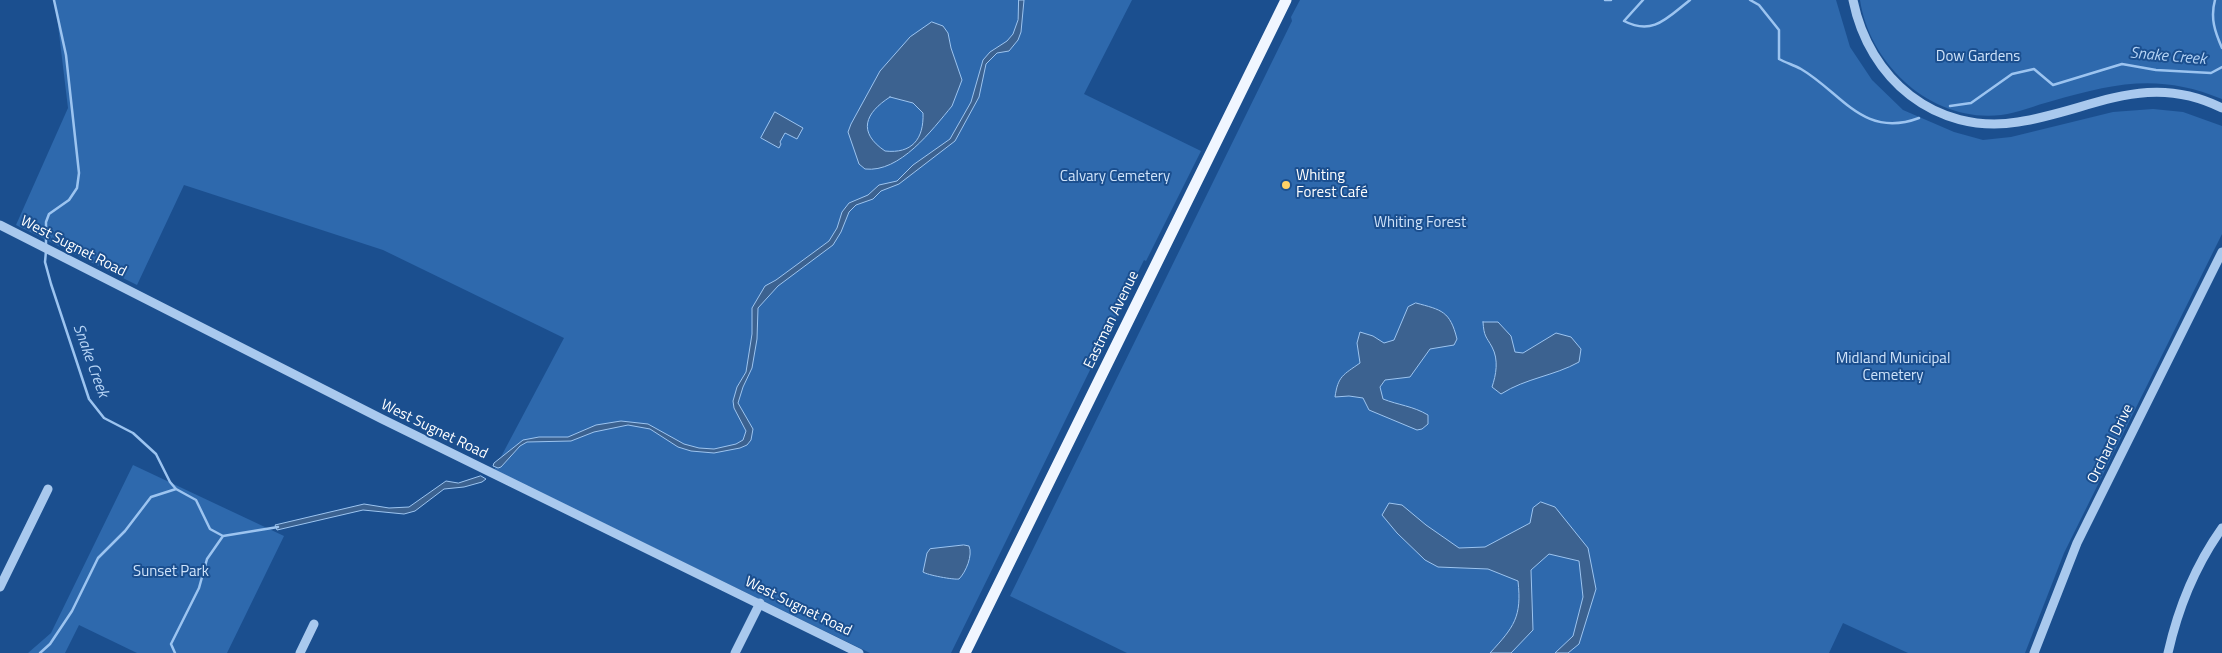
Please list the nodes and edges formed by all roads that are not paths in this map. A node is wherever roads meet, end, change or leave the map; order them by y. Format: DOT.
graph roads {
  1 [pos="1286,0"];
  2 [pos="1853,0"];
  3 [pos="2222,108"];
  4 [pos="0,225"];
  5 [pos="2222,252"];
  6 [pos="48,489"];
  7 [pos="2222,528"];
  8 [pos="0,587"];
  9 [pos="760,603"];
  10 [pos="314,624"];
  11 [pos="300,653"];
  12 [pos="735,653"];
  13 [pos="859,653"];
  14 [pos="964,653"];
  15 [pos="2034,653"];
  16 [pos="2168,653"];
  1 -- 14 [label="main road, Eastman Avenue"];
  2 -- 3 [label="street"];
  4 -- 9 [label="street, West Sugnet Road"];
  5 -- 15 [label="street, Orchard Drive"];
  6 -- 8 [label="street"];
  7 -- 16 [label="street"];
  9 -- 12 [label="street"];
  9 -- 13 [label="street, West Sugnet Road"];
  10 -- 11 [label="street"];
}
